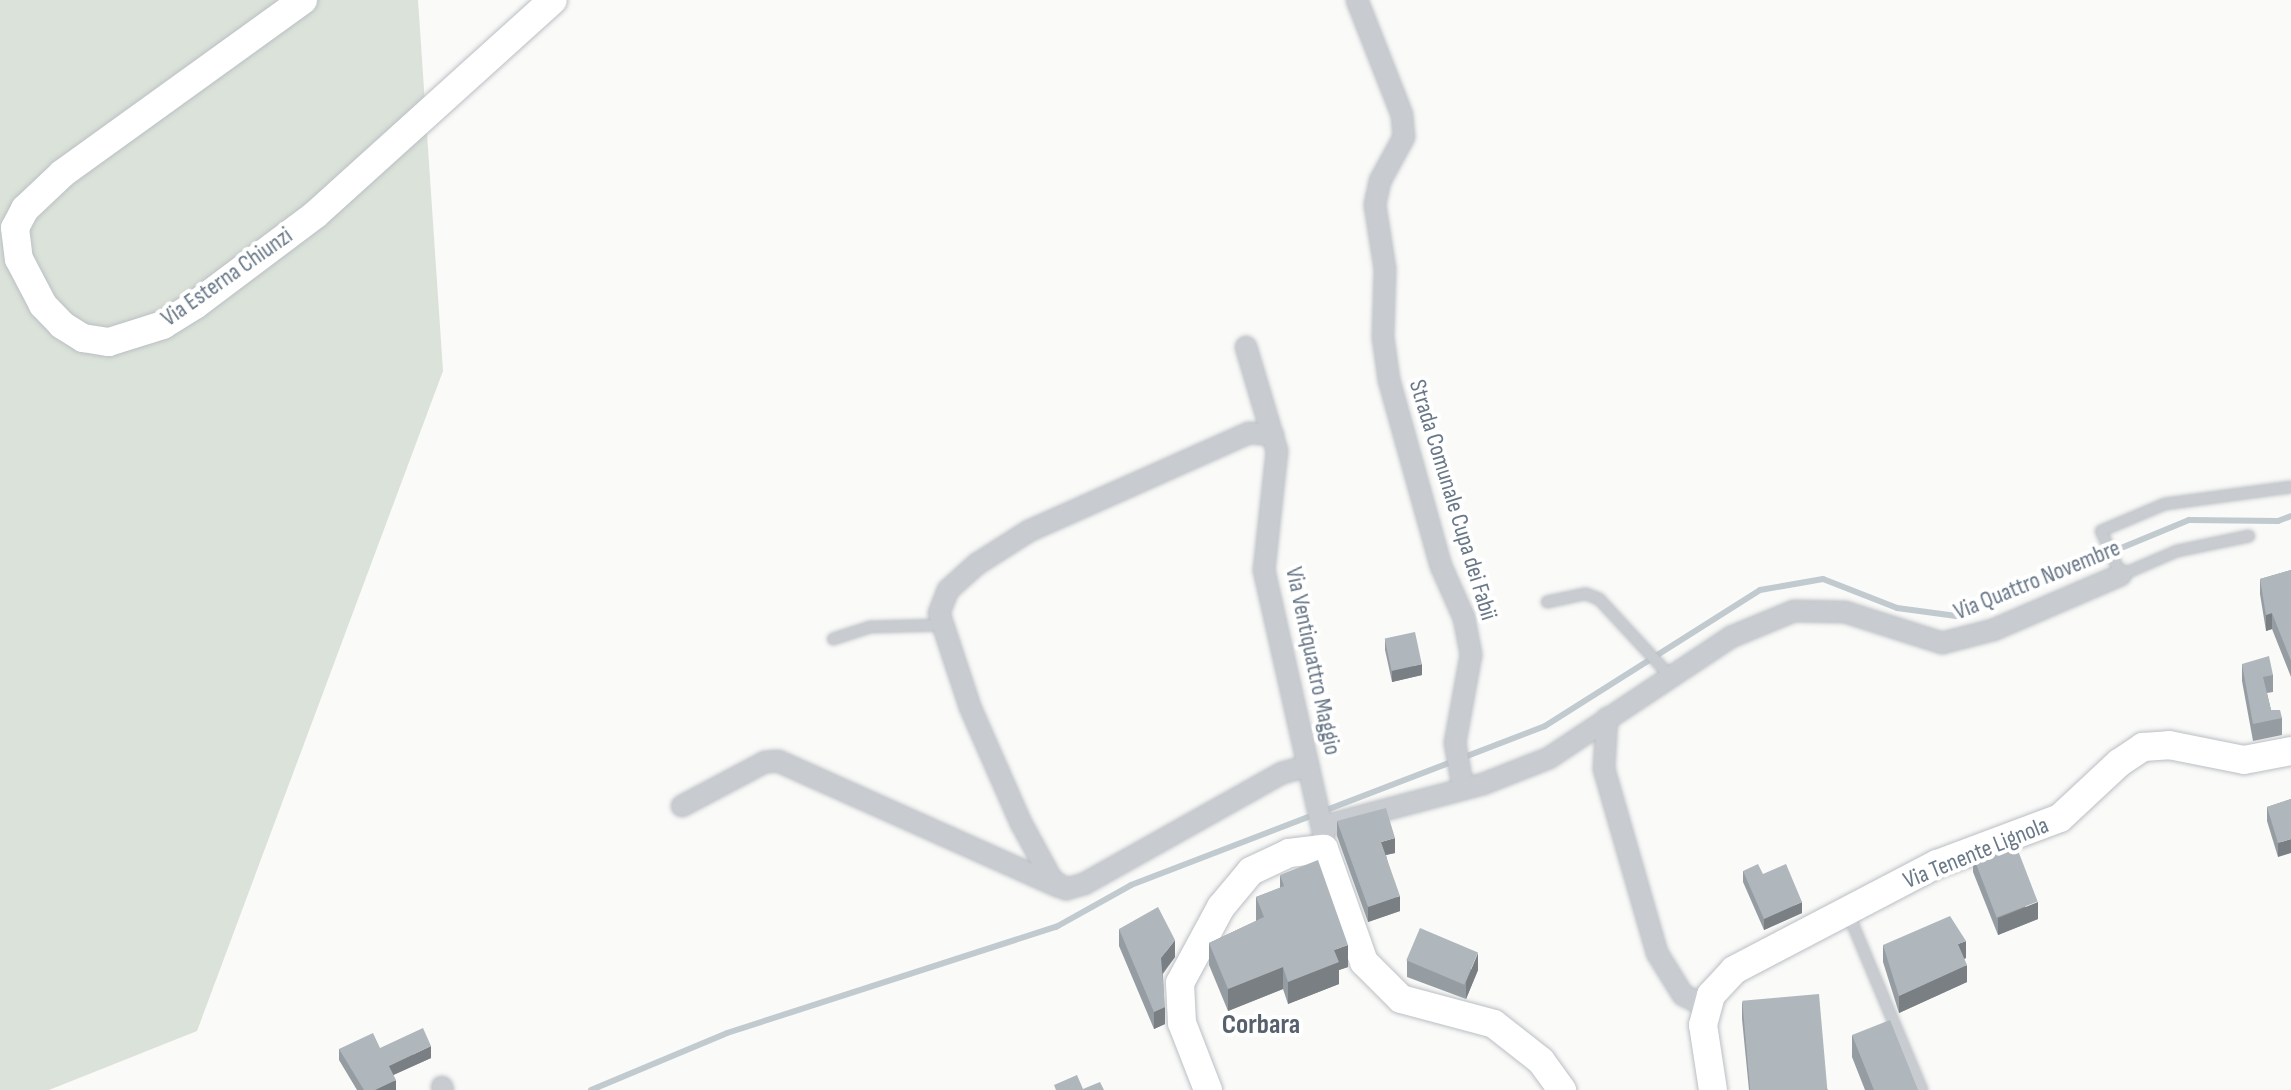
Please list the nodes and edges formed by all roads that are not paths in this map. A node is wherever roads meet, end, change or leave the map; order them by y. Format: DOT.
graph roads {
  1 [pos="303,0"];
  2 [pos="553,0"];
  3 [pos="1357,0"];
  4 [pos="1246,347"];
  5 [pos="1273,435"];
  6 [pos="2291,487"];
  7 [pos="2249,536"];
  8 [pos="2121,575"];
  9 [pos="1547,602"];
  10 [pos="941,625"];
  11 [pos="833,639"];
  12 [pos="1664,670"];
  13 [pos="1607,718"];
  14 [pos="2291,751"];
  15 [pos="1308,766"];
  16 [pos="1463,788"];
  17 [pos="682,806"];
  18 [pos="1324,838"];
  19 [pos="1059,885"];
  20 [pos="1847,911"];
  21 [pos="1708,1007"];
  22 [pos="1208,1090"];
  23 [pos="1562,1090"];
  24 [pos="1713,1090"];
  25 [pos="1922,1090"];
  1 -- 2 [label="main road, Via Esterna Chiunzi"];
  3 -- 16 [label="street, Strada Comunale Cupa dei Fabii"];
  4 -- 5 [label="street, Via Ventiquattro Maggio"];
  5 -- 10 [label="street"];
  5 -- 15 [label="street, Via Ventiquattro Maggio"];
  6 -- 8 [label="lane"];
  7 -- 8 [label="lane, Via Quattro Novembre"];
  8 -- 12 [label="street, Via Quattro Novembre"];
  9 -- 12 [label="lane"];
  10 -- 11 [label="lane"];
  10 -- 19 [label="street"];
  12 -- 13 [label="street, Via Quattro Novembre"];
  13 -- 16 [label="street, Via Quattro Novembre"];
  13 -- 21 [label="street"];
  14 -- 20 [label="main road, Via Tenente Lignola"];
  15 -- 18 [label="street, Via Ventiquattro Maggio"];
  15 -- 19 [label="street"];
  16 -- 18 [label="street, Via Quattro Novembre"];
  17 -- 19 [label="street"];
  18 -- 22 [label="main road"];
  18 -- 23 [label="main road"];
  20 -- 21 [label="main road, Via Tenente Lignola"];
  20 -- 25 [label="lane"];
  21 -- 24 [label="main road"];
}
